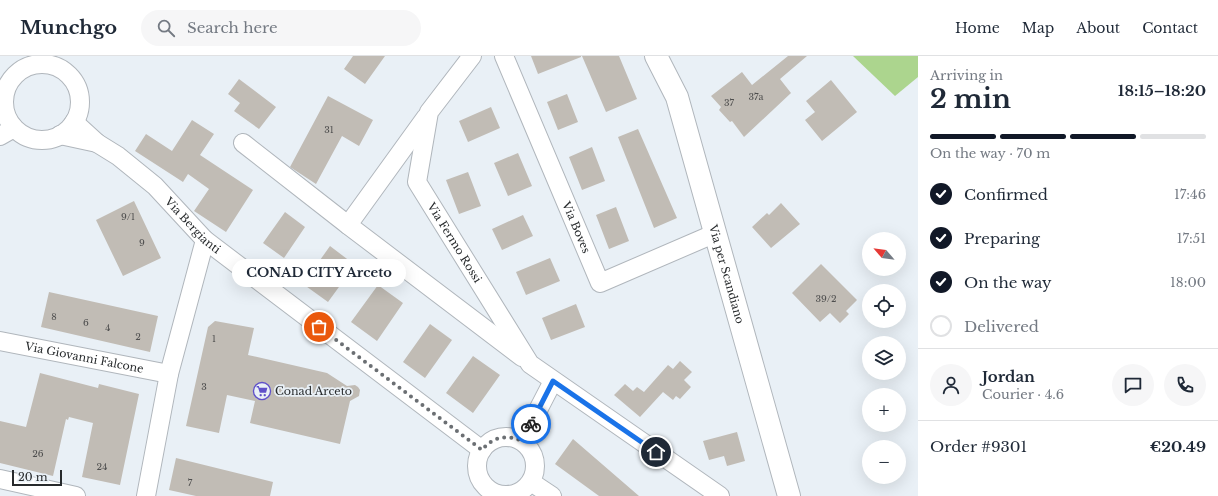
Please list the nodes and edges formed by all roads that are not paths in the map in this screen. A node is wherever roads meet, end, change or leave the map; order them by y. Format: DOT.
graph roads {
  1 [pos="472,56"];
  2 [pos="504,56"];
  3 [pos="656,56"];
  4 [pos="3,87"];
  5 [pos="429,112"];
  6 [pos="74,122"];
  7 [pos="7,132"];
  8 [pos="60,135"];
  9 [pos="97,143"];
  10 [pos="243,144"];
  11 [pos="348,224"];
  12 [pos="716,233"];
  13 [pos="205,240"];
  14 [pos="0,341"];
  15 [pos="530,364"];
  16 [pos="169,374"];
  17 [pos="553,381"];
  18 [pos="522,441"];
  19 [pos="482,450"];
  20 [pos="0,479"];
  21 [pos="531,482"];
  22 [pos="491,494"];
  23 [pos="76,496"];
  24 [pos="146,496"];
  25 [pos="552,496"];
  26 [pos="720,496"];
  27 [pos="788,496"];
  1 -- 5 [label="street, Via Fermo Rossi"];
  2 -- 12 [label="street, Via Boves"];
  3 -- 12 [label="street, Via per Scandiano"];
  4 -- 6 [label="street, Via Bergianti"];
  4 -- 7 [label="street, Via Bergianti"];
  5 -- 11 [label="street, Via Fermo Rossi"];
  5 -- 15 [label="street, Via Fermo Rossi"];
  6 -- 8 [label="street, Via Bergianti"];
  6 -- 9 [label="street, Via Bergianti"];
  7 -- 8 [label="street, Via Bergianti"];
  8 -- 9 [label="street, Via Bergianti"];
  9 -- 13 [label="street, Via Bergianti"];
  10 -- 11 [label="street, Via Fermo Rossi"];
  11 -- 15 [label="street, Via Fermo Rossi"];
  12 -- 27 [label="street, Via per Scandiano"];
  13 -- 16 [label="street"];
  13 -- 19 [label="street, Via Bergianti"];
  14 -- 16 [label="street, Via Giovanni Falcone"];
  15 -- 17 [label="street, Via Fermo Rossi"];
  16 -- 24 [label="street"];
  17 -- 18 [label="street"];
  17 -- 26 [label="street, Via Fermo Rossi"];
  18 -- 19 [label="street"];
  18 -- 21 [label="street"];
  19 -- 22 [label="street"];
  20 -- 23 [label="street"];
  21 -- 22 [label="street"];
  21 -- 25 [label="street"];
}
